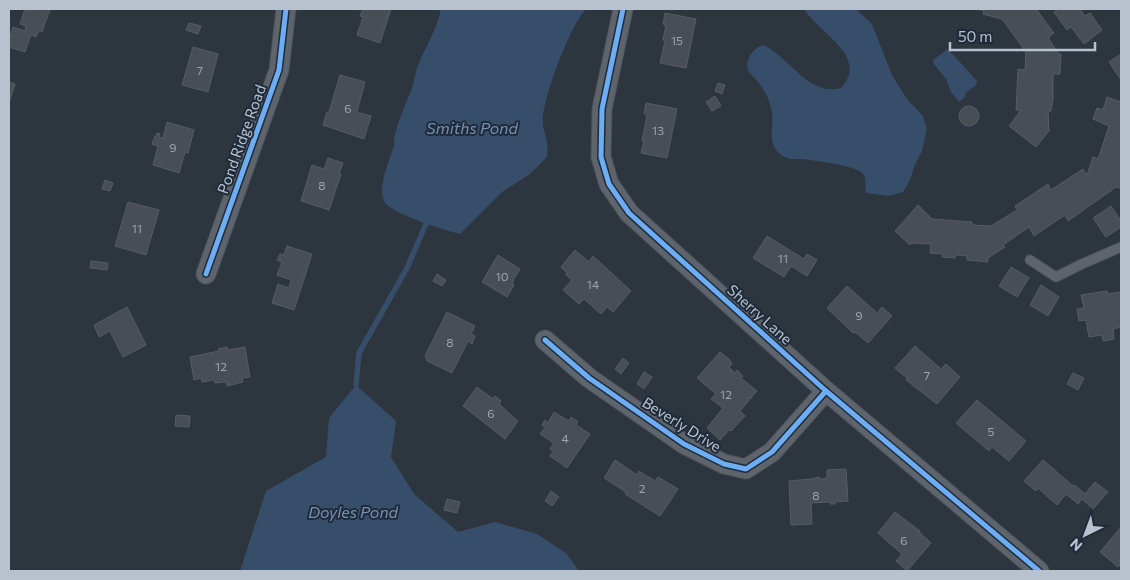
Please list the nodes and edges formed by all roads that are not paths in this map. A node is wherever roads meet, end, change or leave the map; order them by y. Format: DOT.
graph roads {
  1 [pos="286,9"];
  2 [pos="622,9"];
  3 [pos="1121,247"];
  4 [pos="1030,260"];
  5 [pos="206,274"];
  6 [pos="545,340"];
  7 [pos="826,391"];
  8 [pos="1039,571"];
  1 -- 5 [label="street, Pond Ridge Road"];
  2 -- 7 [label="street, Sherry Lane"];
  3 -- 4 [label="lane"];
  6 -- 7 [label="street, Beverly Drive"];
  7 -- 8 [label="street, Sherry Lane"];
}
